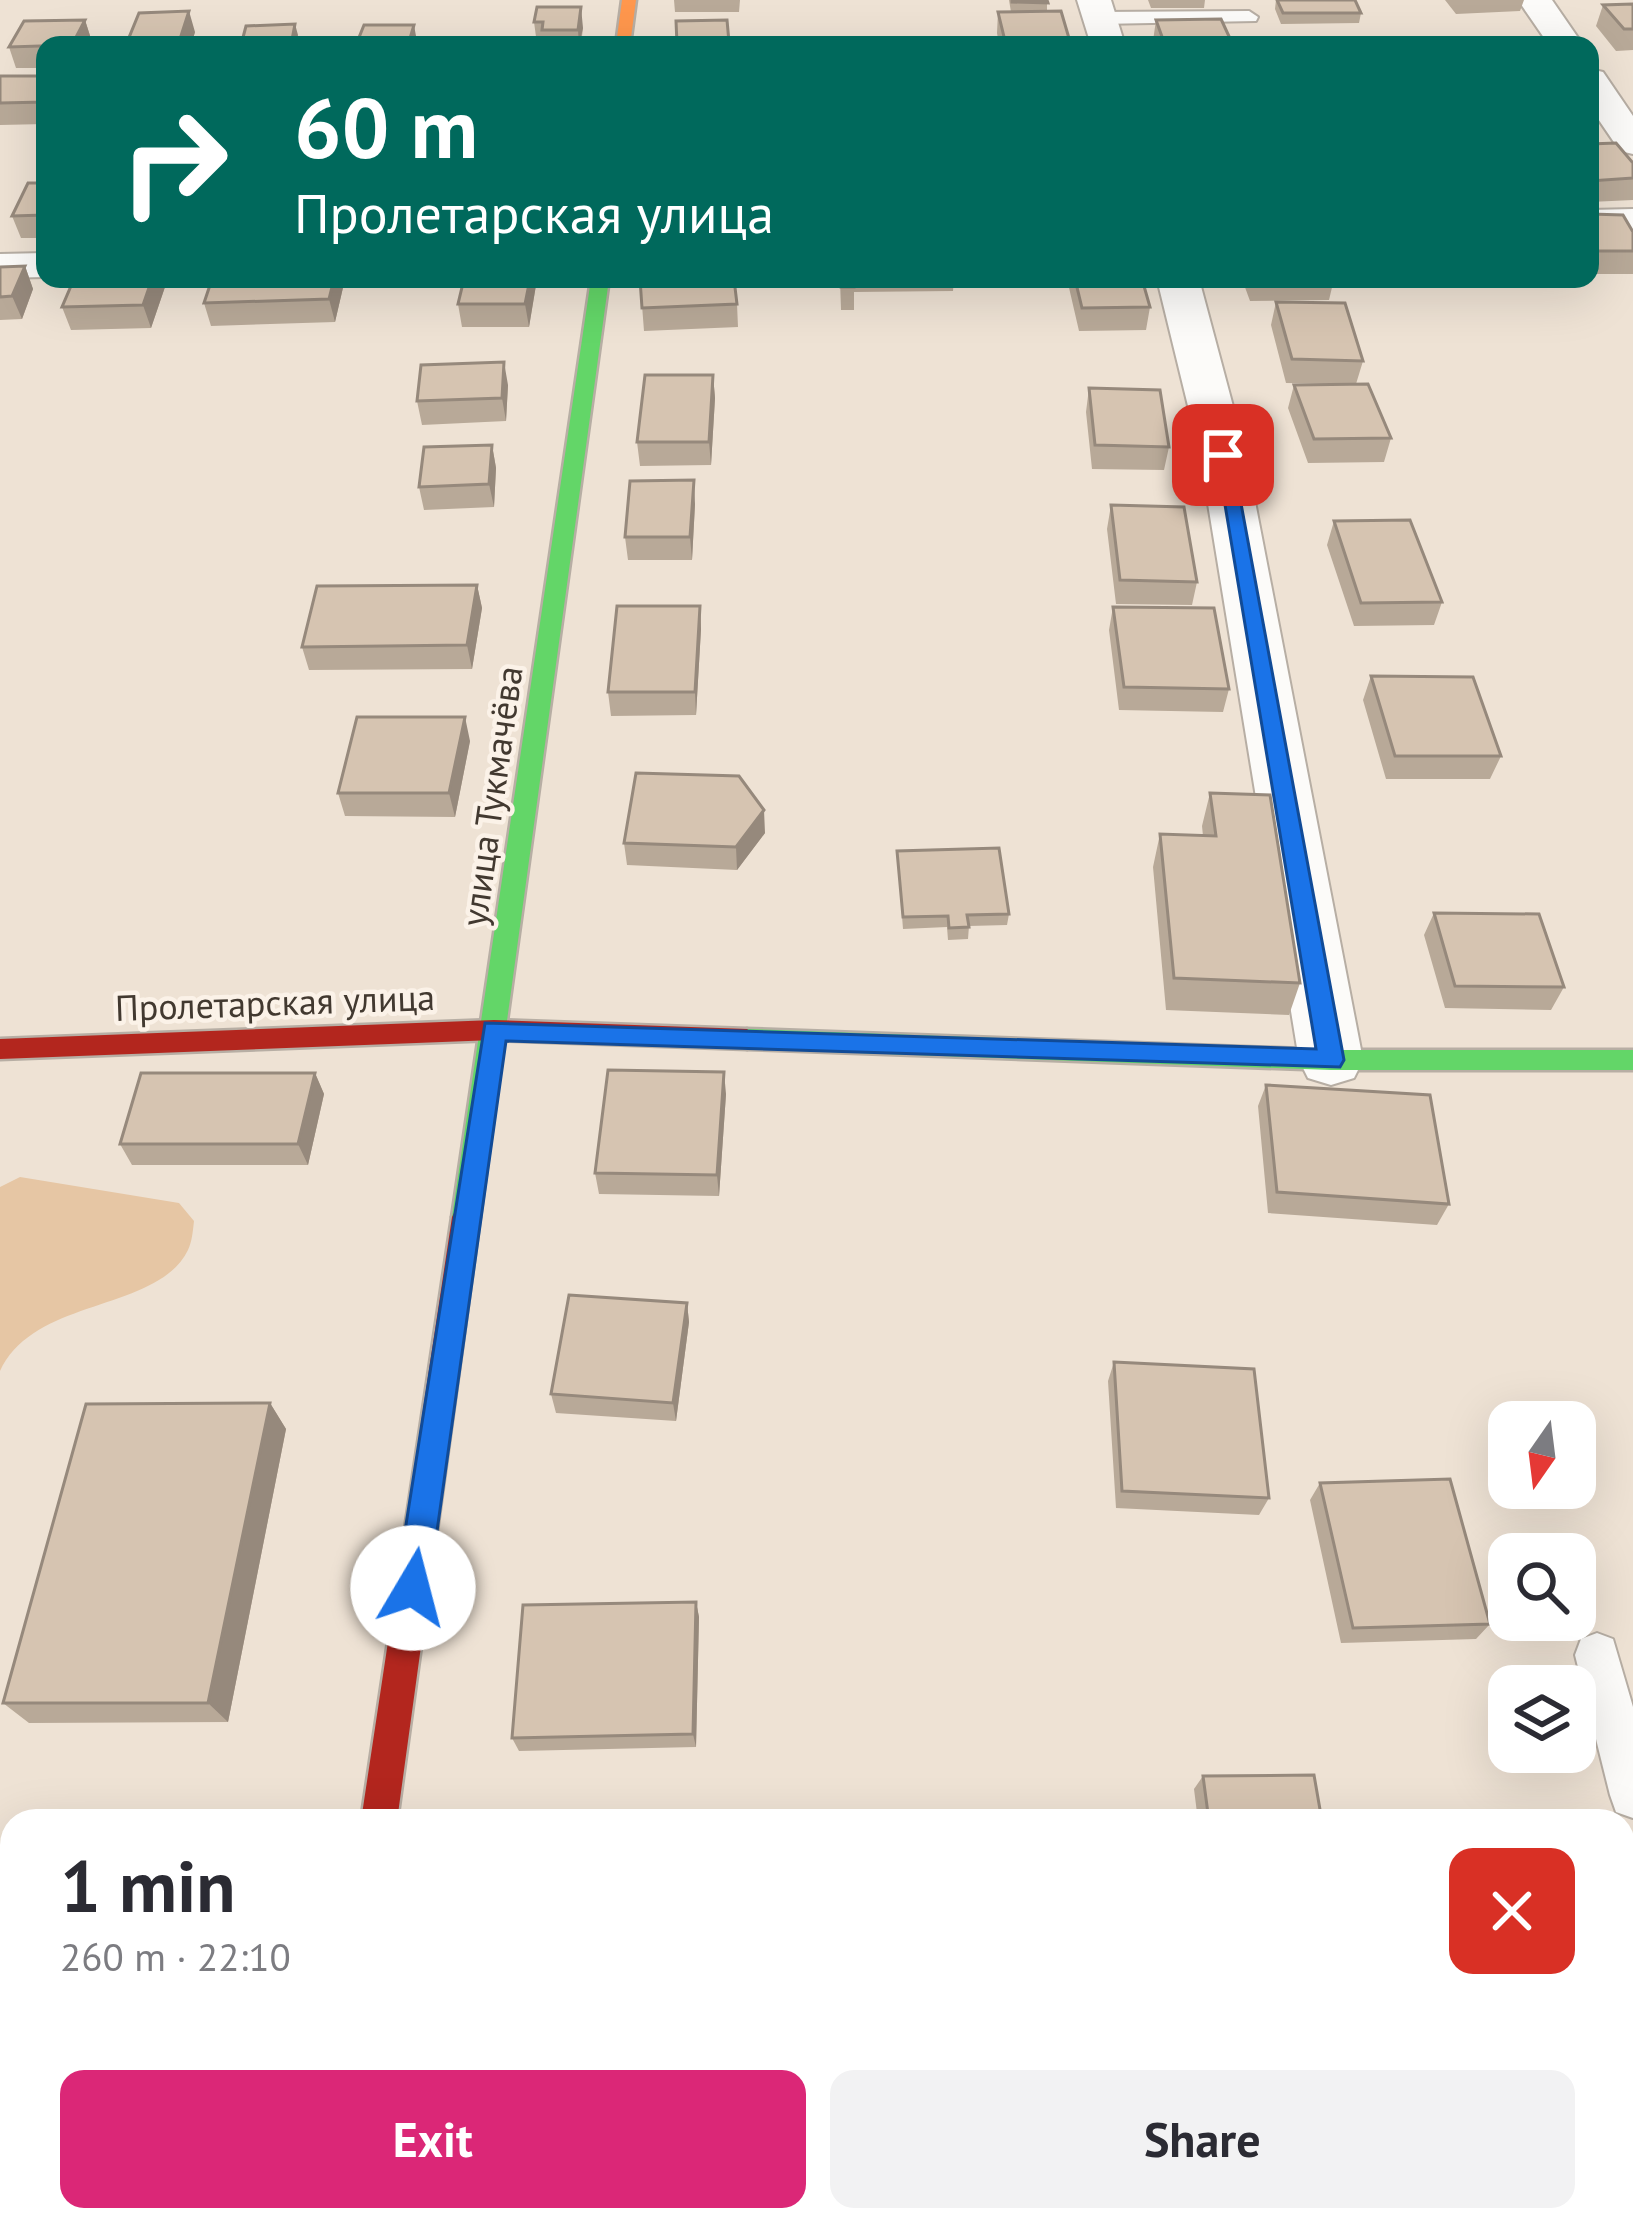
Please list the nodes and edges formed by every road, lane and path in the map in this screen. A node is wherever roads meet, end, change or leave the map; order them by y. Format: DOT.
graph roads {
  1 [pos="629,0"];
  2 [pos="1535,0"];
  3 [pos="1250,16"];
  4 [pos="1101,21"];
  5 [pos="624,36"];
  6 [pos="1560,36"];
  7 [pos="1599,93"];
  8 [pos="1633,143"];
  9 [pos="1633,221"];
  10 [pos="1599,222"];
  11 [pos="36,265"];
  12 [pos="0,266"];
  13 [pos="598,288"];
  14 [pos="1180,288"];
  15 [pos="494,1030"];
  16 [pos="0,1049"];
  17 [pos="1331,1060"];
  18 [pos="1633,1060"];
  19 [pos="1598,1654"];
  20 [pos="1633,1795"];
  21 [pos="381,1809"];
  1 -- 5 [label="street"];
  2 -- 6 [label="street"];
  3 -- 4 [label="lane"];
  7 -- 8 [label="street"];
  9 -- 10 [label="street"];
  11 -- 12 [label="street"];
  13 -- 15 [label="street, улица Тукмачёва"];
  14 -- 17 [label="street"];
  15 -- 16 [label="street, Пролетарская улица"];
  15 -- 17 [label="street, Пролетарская улица"];
  15 -- 21 [label="street, улица Тукмачёва"];
  17 -- 18 [label="street, Пролетарская улица"];
  19 -- 20 [label="lane"];
}
